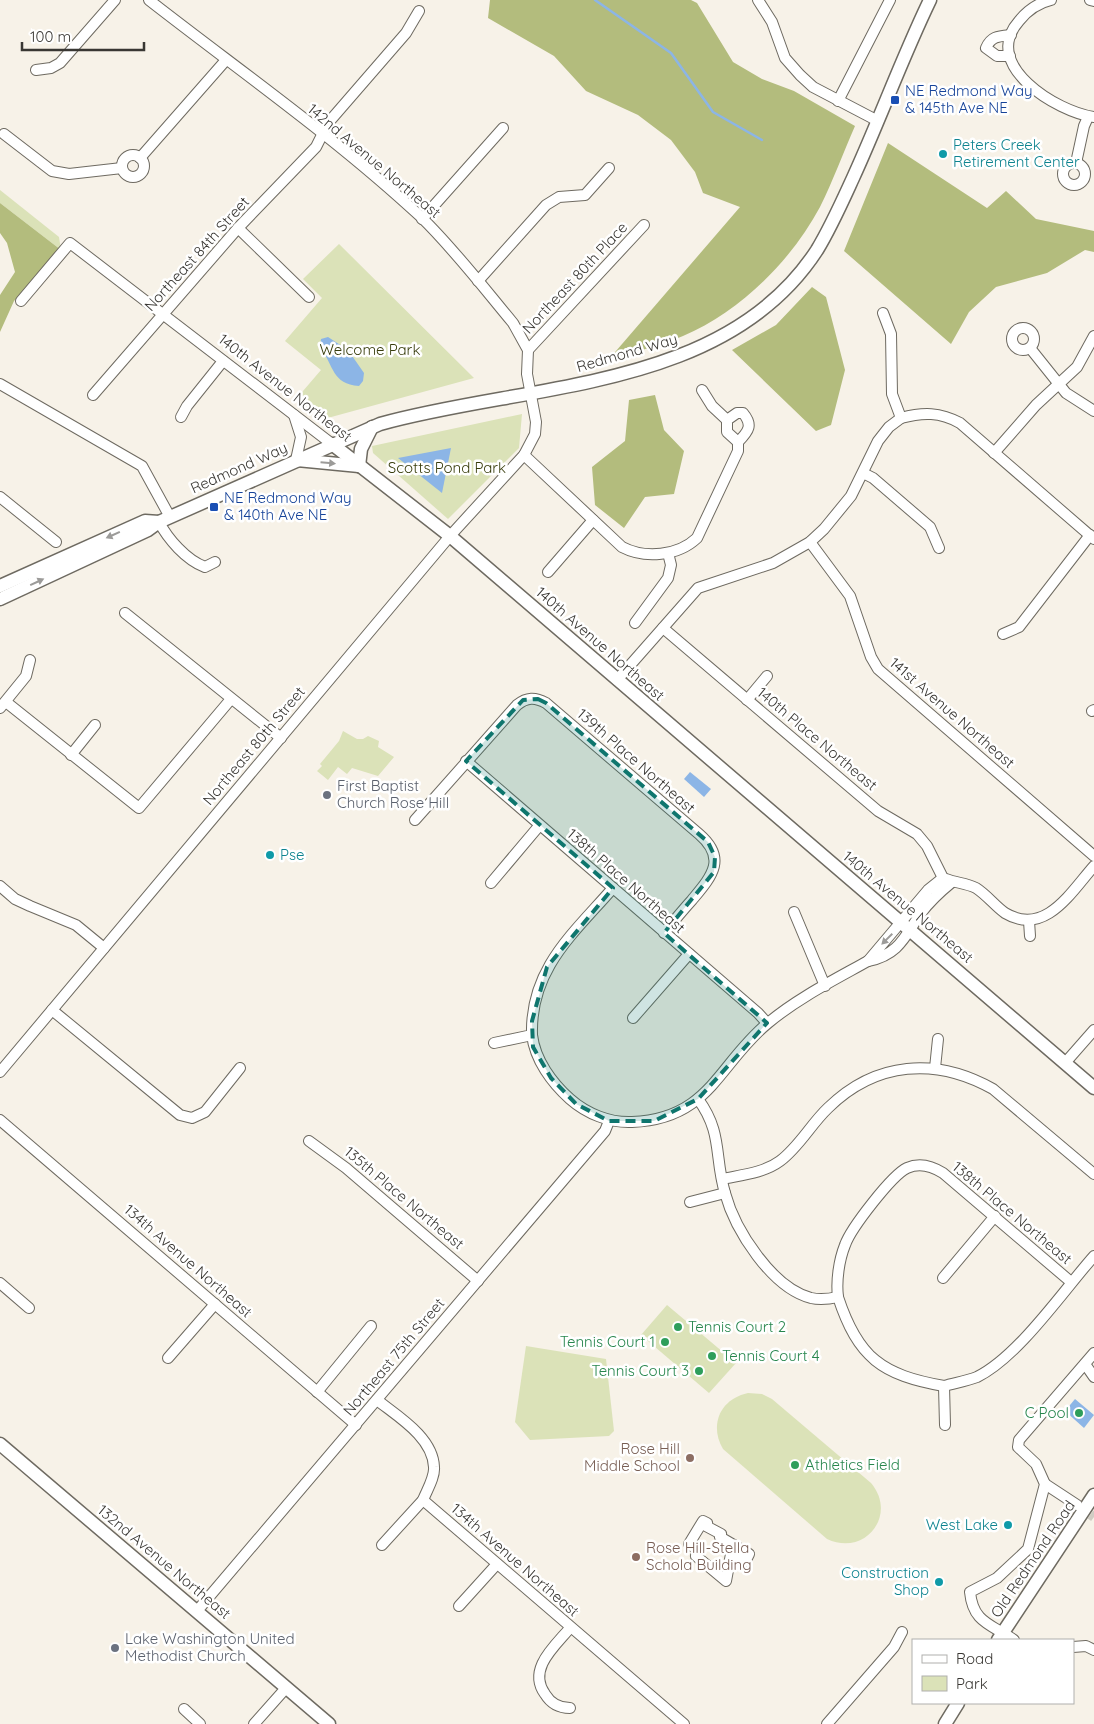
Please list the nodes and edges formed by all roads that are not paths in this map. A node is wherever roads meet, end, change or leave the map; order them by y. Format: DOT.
graph roads {
  1 [pos="115,0"];
  2 [pos="149,0"];
  3 [pos="758,0"];
  4 [pos="890,0"];
  5 [pos="930,0"];
  6 [pos="1051,0"];
  7 [pos="1090,0"];
  8 [pos="1094,1"];
  9 [pos="419,10"];
  10 [pos="1011,35"];
  11 [pos="1010,56"];
  12 [pos="226,60"];
  13 [pos="36,70"];
  14 [pos="838,101"];
  15 [pos="1091,117"];
  16 [pos="878,121"];
  17 [pos="503,128"];
  18 [pos="4,134"];
  19 [pos="322,134"];
  20 [pos="140,158"];
  21 [pos="1076,163"];
  22 [pos="122,168"];
  23 [pos="609,168"];
  24 [pos="422,219"];
  25 [pos="644,225"];
  26 [pos="238,228"];
  27 [pos="478,281"];
  28 [pos="309,297"];
  29 [pos="21,301"];
  30 [pos="883,313"];
  31 [pos="163,315"];
  32 [pos="1094,336"];
  33 [pos="1030,348"];
  34 [pos="528,350"];
  35 [pos="223,361"];
  36 [pos="0,384"];
  37 [pos="1058,385"];
  38 [pos="702,390"];
  39 [pos="532,393"];
  40 [pos="93,395"];
  41 [pos="1094,410"];
  42 [pos="293,414"];
  43 [pos="181,417"];
  44 [pos="901,418"];
  45 [pos="727,420"];
  46 [pos="372,427"];
  47 [pos="738,442"];
  48 [pos="332,444"];
  49 [pos="994,453"];
  50 [pos="524,455"];
  51 [pos="296,460"];
  52 [pos="359,466"];
  53 [pos="864,473"];
  54 [pos="0,497"];
  55 [pos="165,520"];
  56 [pos="593,520"];
  57 [pos="450,536"];
  58 [pos="1092,537"];
  59 [pos="56,542"];
  60 [pos="810,542"];
  61 [pos="939,548"];
  62 [pos="668,553"];
  63 [pos="215,562"];
  64 [pos="548,572"];
  65 [pos="0,586"];
  66 [pos="0,599"];
  67 [pos="125,613"];
  68 [pos="635,623"];
  69 [pos="663,628"];
  70 [pos="1003,634"];
  71 [pos="30,660"];
  72 [pos="767,676"];
  73 [pos="617,680"];
  74 [pos="231,699"];
  75 [pos="747,700"];
  76 [pos="3,705"];
  77 [pos="95,725"];
  78 [pos="281,738"];
  79 [pos="72,755"];
  80 [pos="466,762"];
  81 [pos="415,820"];
  82 [pos="539,826"];
  83 [pos="1094,856"];
  84 [pos="1094,866"];
  85 [pos="947,880"];
  86 [pos="491,883"];
  87 [pos="0,886"];
  88 [pos="613,888"];
  89 [pos="794,912"];
  90 [pos="1029,921"];
  91 [pos="900,923"];
  92 [pos="911,931"];
  93 [pos="664,933"];
  94 [pos="1030,936"];
  95 [pos="104,948"];
  96 [pos="689,954"];
  97 [pos="868,961"];
  98 [pos="826,986"];
  99 [pos="52,1010"];
  100 [pos="633,1018"];
  101 [pos="767,1023"];
  102 [pos="1094,1030"];
  103 [pos="532,1035"];
  104 [pos="938,1038"];
  105 [pos="494,1043"];
  106 [pos="1065,1063"];
  107 [pos="240,1068"];
  108 [pos="935,1068"];
  109 [pos="0,1072"];
  110 [pos="1094,1088"];
  111 [pos="698,1099"];
  112 [pos="0,1120"];
  113 [pos="609,1121"];
  114 [pos="309,1141"];
  115 [pos="1094,1174"];
  116 [pos="722,1179"];
  117 [pos="725,1193"];
  118 [pos="690,1202"];
  119 [pos="995,1216"];
  120 [pos="1094,1256"];
  121 [pos="943,1278"];
  122 [pos="478,1281"];
  123 [pos="1071,1282"];
  124 [pos="0,1283"];
  125 [pos="838,1298"];
  126 [pos="215,1304"];
  127 [pos="29,1308"];
  128 [pos="370,1326"];
  129 [pos="1094,1353"];
  130 [pos="168,1358"];
  131 [pos="1084,1364"];
  132 [pos="1094,1377"];
  133 [pos="944,1386"];
  134 [pos="317,1392"];
  135 [pos="377,1400"];
  136 [pos="356,1424"];
  137 [pos="945,1425"];
  138 [pos="0,1444"];
  139 [pos="1046,1484"];
  140 [pos="1094,1496"];
  141 [pos="423,1500"];
  142 [pos="1077,1506"];
  143 [pos="1094,1509"];
  144 [pos="382,1545"];
  145 [pos="497,1564"];
  146 [pos="726,1581"];
  147 [pos="459,1606"];
  148 [pos="197,1611"];
  149 [pos="570,1628"];
  150 [pos="902,1632"];
  151 [pos="1006,1638"];
  152 [pos="1074,1647"];
  153 [pos="1094,1650"];
  154 [pos="286,1688"];
  155 [pos="957,1704"];
  156 [pos="967,1704"];
  157 [pos="570,1708"];
  158 [pos="184,1709"];
  159 [pos="200,1724"];
  160 [pos="254,1724"];
  161 [pos="329,1724"];
  162 [pos="684,1724"];
  163 [pos="827,1724"];
  164 [pos="945,1724"];
  165 [pos="955,1724"];
  1 -- 13 [label="street"];
  2 -- 12 [label="street, 142nd Avenue Northeast"];
  3 -- 14 [label="street"];
  4 -- 14 [label="street"];
  5 -- 16 [label="main road, Redmond Way"];
  6 -- 10 [label="street"];
  7 -- 8 [label="street"];
  9 -- 19 [label="street, Northeast 84th Street"];
  10 -- 11 [label="street"];
  10 -- 11 [label="street"];
  11 -- 15 [label="street"];
  12 -- 19 [label="street, 142nd Avenue Northeast"];
  12 -- 20 [label="street"];
  14 -- 16 [label="street"];
  15 -- 21 [label="street"];
  16 -- 39 [label="main road, Redmond Way"];
  17 -- 24 [label="street"];
  18 -- 22 [label="street"];
  19 -- 24 [label="street, 142nd Avenue Northeast"];
  19 -- 26 [label="street, Northeast 84th Street"];
  20 -- 22 [label="street"];
  20 -- 22 [label="street"];
  23 -- 27 [label="street"];
  24 -- 27 [label="street, 142nd Avenue Northeast"];
  25 -- 34 [label="street, Northeast 80th Place"];
  26 -- 28 [label="street"];
  26 -- 31 [label="street, Northeast 84th Street"];
  27 -- 34 [label="street, 142nd Avenue Northeast"];
  29 -- 31 [label="street, 140th Avenue Northeast"];
  30 -- 44 [label="street"];
  31 -- 35 [label="street, 140th Avenue Northeast"];
  31 -- 40 [label="street, Northeast 84th Street"];
  32 -- 37 [label="street"];
  33 -- 37 [label="street"];
  34 -- 39 [label="street"];
  35 -- 42 [label="street, 140th Avenue Northeast"];
  35 -- 43 [label="street"];
  36 -- 55 [label="street"];
  37 -- 41 [label="street"];
  37 -- 49 [label="street"];
  38 -- 45 [label="street"];
  39 -- 46 [label="main road, Redmond Way"];
  39 -- 50 [label="street, Northeast 80th Street"];
  42 -- 48 [label="street, 140th Avenue Northeast"];
  42 -- 51 [label="street"];
  44 -- 49 [label="street"];
  44 -- 53 [label="street"];
  45 -- 47 [label="street"];
  45 -- 47 [label="street"];
  46 -- 48 [label="main road, Redmond Way"];
  46 -- 52 [label="main road"];
  47 -- 62 [label="street"];
  48 -- 51 [label="main road, Redmond Way"];
  48 -- 52 [label="main road, 140th Avenue Northeast"];
  49 -- 58 [label="street"];
  50 -- 56 [label="street"];
  50 -- 57 [label="street, Northeast 80th Street"];
  51 -- 52 [label="main road, one-way"];
  51 -- 55 [label="main road, Redmond Way"];
  52 -- 57 [label="main road, 140th Avenue Northeast"];
  53 -- 60 [label="street"];
  53 -- 61 [label="street"];
  54 -- 59 [label="street"];
  55 -- 63 [label="street"];
  55 -- 65 [label="main road, Redmond Way, one-way"];
  66 -- 55 [label="main road, Redmond Way, one-way"];
  56 -- 62 [label="street"];
  56 -- 64 [label="street"];
  57 -- 73 [label="main road, 140th Avenue Northeast"];
  57 -- 78 [label="street, Northeast 80th Street"];
  58 -- 70 [label="street"];
  60 -- 69 [label="street"];
  60 -- 83 [label="street, 141st Avenue Northeast"];
  62 -- 68 [label="street"];
  67 -- 74 [label="street"];
  69 -- 73 [label="street"];
  69 -- 75 [label="street, 140th Place Northeast"];
  71 -- 76 [label="street"];
  72 -- 75 [label="street"];
  73 -- 91 [label="main road, 140th Avenue Northeast"];
  74 -- 78 [label="street"];
  74 -- 79 [label="street"];
  75 -- 85 [label="street, 140th Place Northeast"];
  76 -- 79 [label="street"];
  77 -- 79 [label="street"];
  78 -- 95 [label="street, Northeast 80th Street"];
  80 -- 81 [label="street"];
  80 -- 82 [label="street, 138th Place Northeast"];
  80 -- 93 [label="street, 139th Place Northeast"];
  82 -- 86 [label="street"];
  82 -- 88 [label="street, 138th Place Northeast"];
  84 -- 90 [label="street"];
  85 -- 90 [label="street"];
  85 -- 91 [label="street"];
  85 -- 92 [label="street"];
  87 -- 95 [label="street"];
  88 -- 93 [label="street, 138th Place Northeast"];
  88 -- 103 [label="street"];
  89 -- 98 [label="street"];
  90 -- 94 [label="street"];
  91 -- 92 [label="main road, 140th Avenue Northeast"];
  91 -- 97 [label="street, one-way"];
  92 -- 97 [label="street"];
  92 -- 106 [label="main road, 140th Avenue Northeast"];
  93 -- 96 [label="street, 138th Place Northeast"];
  95 -- 99 [label="street, Northeast 80th Street"];
  96 -- 100 [label="street"];
  96 -- 101 [label="street, 138th Place Northeast"];
  97 -- 98 [label="street"];
  98 -- 101 [label="street"];
  99 -- 107 [label="street"];
  99 -- 109 [label="street, Northeast 80th Street"];
  101 -- 111 [label="street"];
  102 -- 106 [label="street"];
  103 -- 105 [label="street"];
  103 -- 113 [label="street"];
  104 -- 108 [label="street"];
  106 -- 110 [label="main road, 140th Avenue Northeast"];
  108 -- 115 [label="street"];
  108 -- 116 [label="street"];
  111 -- 113 [label="street"];
  111 -- 116 [label="street"];
  112 -- 126 [label="street, 134th Avenue Northeast"];
  113 -- 122 [label="street, Northeast 75th Street"];
  114 -- 122 [label="street, 135th Place Northeast"];
  116 -- 117 [label="street"];
  117 -- 118 [label="street"];
  117 -- 125 [label="street"];
  119 -- 121 [label="street"];
  119 -- 123 [label="street, 138th Place Northeast"];
  119 -- 125 [label="street, 138th Place Northeast"];
  120 -- 123 [label="street"];
  122 -- 135 [label="street, Northeast 75th Street"];
  123 -- 133 [label="street"];
  124 -- 127 [label="street"];
  125 -- 133 [label="street"];
  126 -- 130 [label="street"];
  126 -- 134 [label="street, 134th Avenue Northeast"];
  128 -- 134 [label="street"];
  129 -- 131 [label="street"];
  131 -- 132 [label="street"];
  131 -- 139 [label="street"];
  133 -- 137 [label="street"];
  134 -- 136 [label="street, 134th Avenue Northeast"];
  135 -- 136 [label="street, Northeast 75th Street"];
  135 -- 141 [label="street"];
  136 -- 148 [label="street, Northeast 75th Street"];
  138 -- 148 [label="main road, 132nd Avenue Northeast"];
  139 -- 142 [label="street"];
  139 -- 151 [label="street"];
  140 -- 151 [label="main road, Old Redmond Road"];
  141 -- 144 [label="street"];
  141 -- 145 [label="street, 134th Avenue Northeast"];
  143 -- 151 [label="main road, Old Redmond Road"];
  145 -- 147 [label="street"];
  145 -- 149 [label="street, 134th Avenue Northeast"];
  146 -- 146 [label="street"];
  148 -- 154 [label="main road, 132nd Avenue Northeast"];
  149 -- 157 [label="street"];
  149 -- 162 [label="street, 134th Avenue Northeast"];
  150 -- 163 [label="street"];
  152 -- 153 [label="street"];
  154 -- 160 [label="street"];
  154 -- 161 [label="main road, 132nd Avenue Northeast"];
  155 -- 164 [label="main road"];
  156 -- 165 [label="main road"];
  158 -- 159 [label="street"];
}
